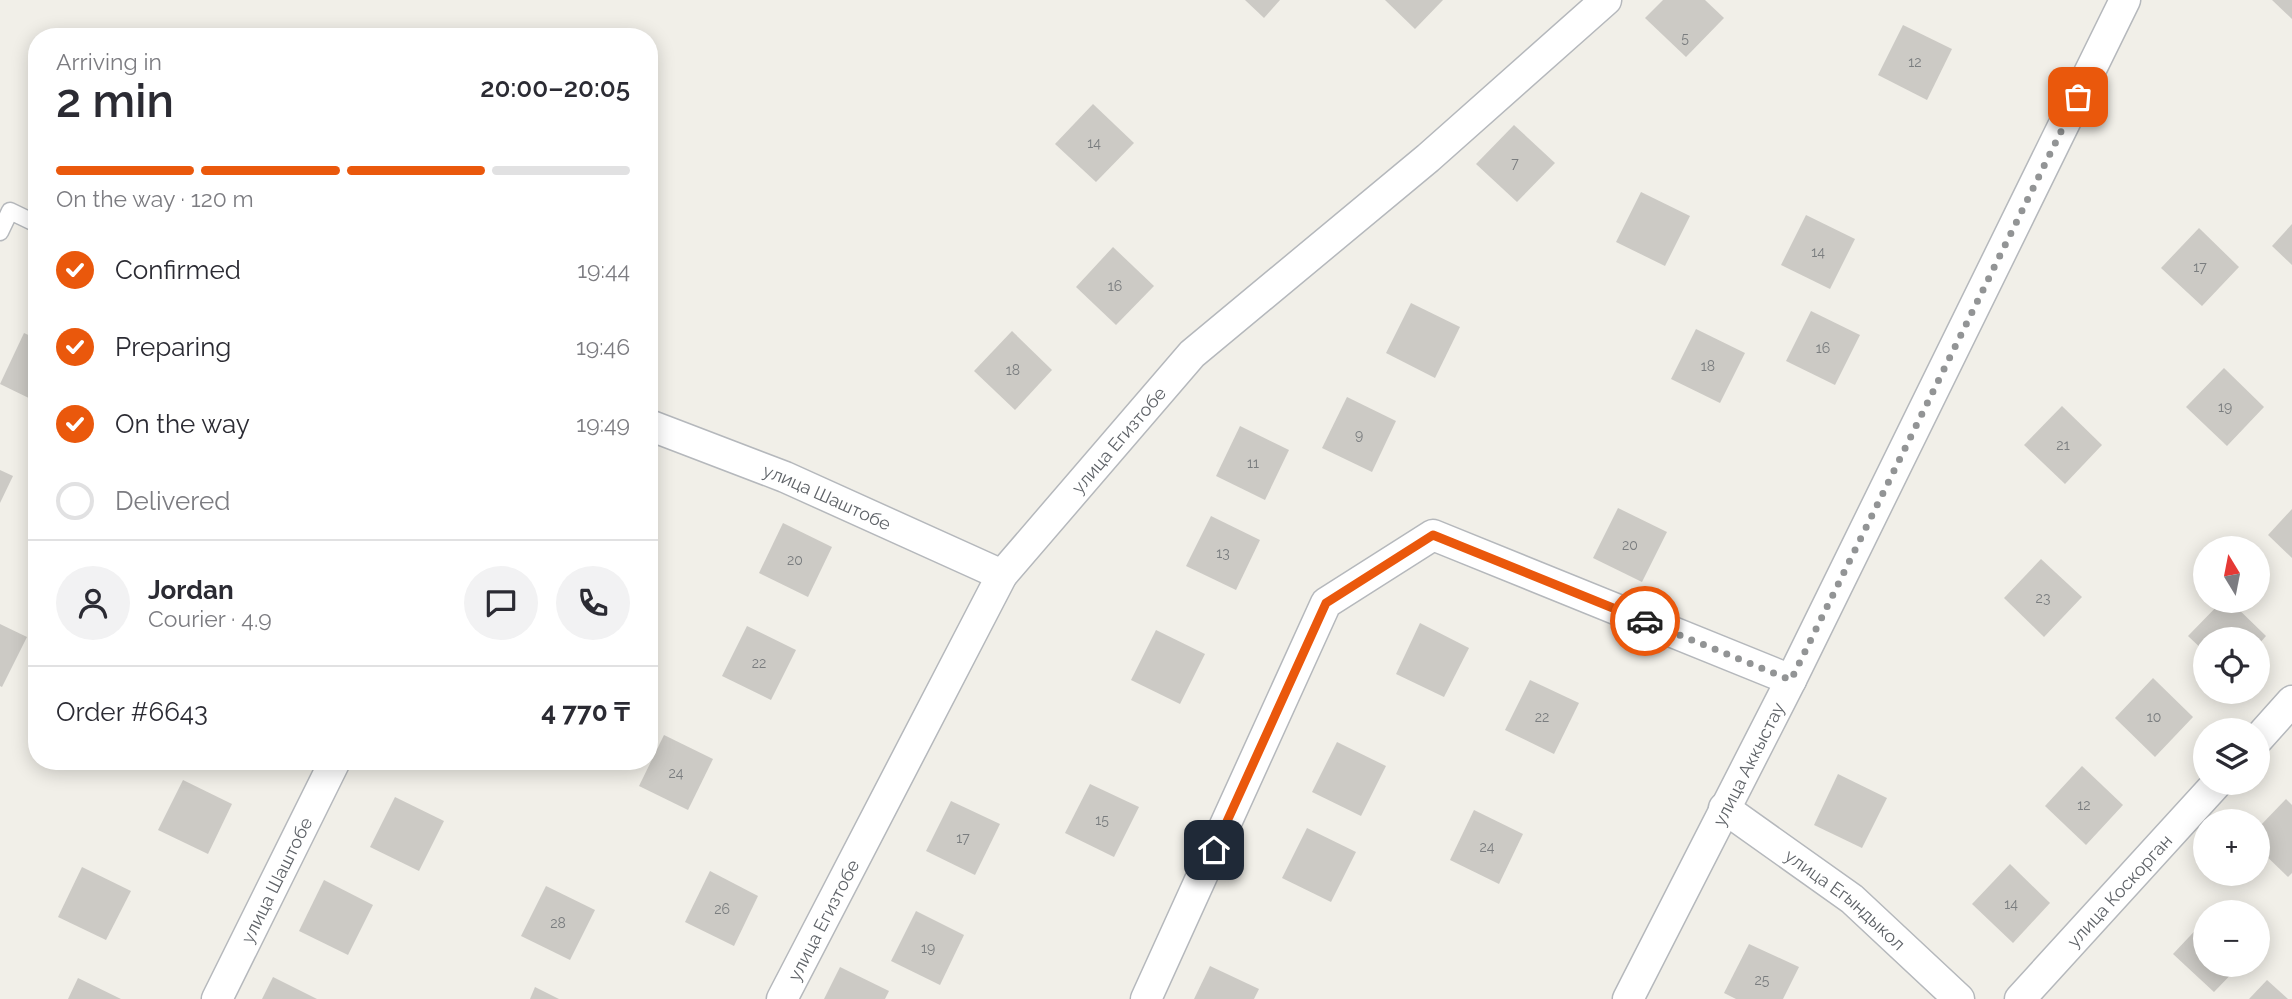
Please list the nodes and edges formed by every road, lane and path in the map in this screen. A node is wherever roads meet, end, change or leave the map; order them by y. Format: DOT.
graph roads {
  1 [pos="1606,0"];
  2 [pos="2125,0"];
  3 [pos="5,209"];
  4 [pos="28,220"];
  5 [pos="0,232"];
  6 [pos="658,428"];
  7 [pos="1002,575"];
  8 [pos="1791,680"];
  9 [pos="2292,701"];
  10 [pos="2270,726"];
  11 [pos="331,770"];
  12 [pos="2206,795"];
  13 [pos="1724,808"];
  14 [pos="217,999"];
  15 [pos="782,999"];
  16 [pos="1146,999"];
  17 [pos="1628,999"];
  18 [pos="1959,999"];
  19 [pos="2020,999"];
  1 -- 7 [label="street, улица Егизтобе"];
  2 -- 8 [label="street, улица Аккыстау"];
  3 -- 4 [label="lane"];
  3 -- 5 [label="lane"];
  6 -- 7 [label="street, улица Шаштобе"];
  7 -- 15 [label="street, улица Егизтобе"];
  8 -- 13 [label="street, улица Аккыстау"];
  8 -- 16 [label="street"];
  9 -- 10 [label="street"];
  11 -- 14 [label="street, улица Шаштобе"];
  12 -- 19 [label="street, улица Коскорган"];
  13 -- 17 [label="street, улица Аккыстау"];
  13 -- 18 [label="street, улица Егындыкол"];
}
